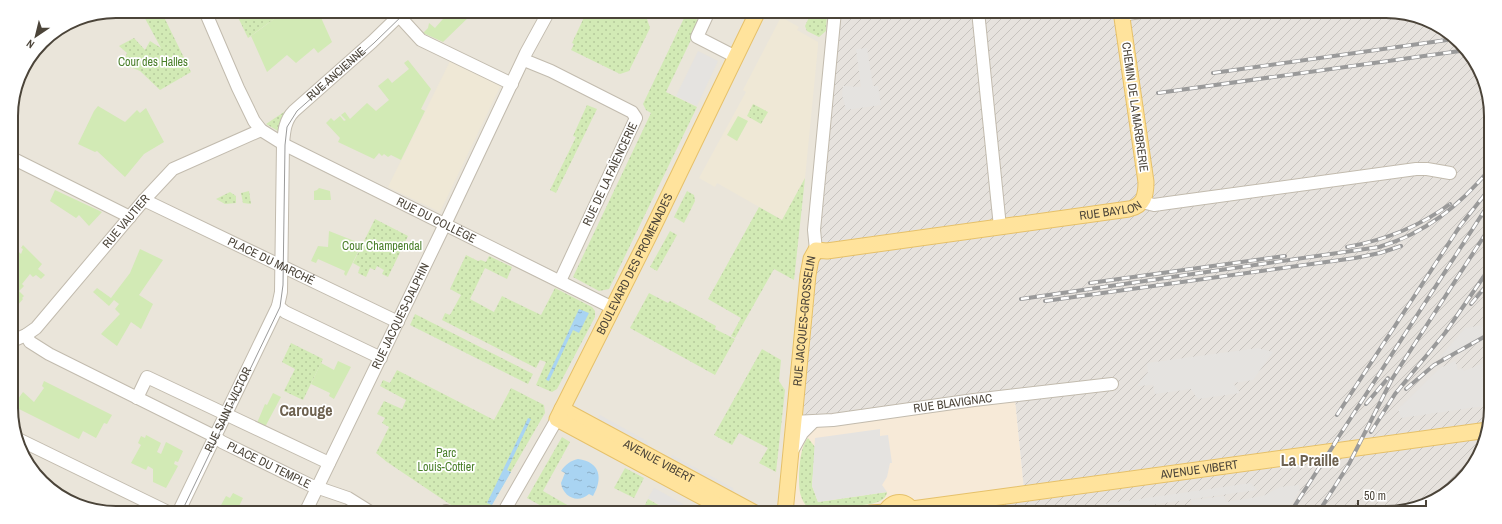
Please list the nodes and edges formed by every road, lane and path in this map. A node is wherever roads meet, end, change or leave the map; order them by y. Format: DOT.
graph roads {
  1 [pos="208,18"];
  2 [pos="397,18"];
  3 [pos="404,18"];
  4 [pos="546,18"];
  5 [pos="706,18"];
  6 [pos="755,18"];
  7 [pos="834,18"];
  8 [pos="979,18"];
  9 [pos="1122,18"];
  10 [pos="736,57"];
  11 [pos="524,60"];
  12 [pos="512,84"];
  13 [pos="261,130"];
  14 [pos="283,144"];
  15 [pos="18,161"];
  16 [pos="1450,173"];
  17 [pos="144,200"];
  18 [pos="1142,202"];
  19 [pos="130,217"];
  20 [pos="445,224"];
  21 [pos="1000,227"];
  22 [pos="816,250"];
  23 [pos="281,267"];
  24 [pos="560,281"];
  25 [pos="278,306"];
  26 [pos="613,308"];
  27 [pos="398,322"];
  28 [pos="26,335"];
  29 [pos="18,338"];
  30 [pos="381,358"];
  31 [pos="1112,384"];
  32 [pos="137,398"];
  33 [pos="226,414"];
  34 [pos="559,414"];
  35 [pos="793,422"];
  36 [pos="813,422"];
  37 [pos="1481,431"];
  38 [pos="215,437"];
  39 [pos="1479,441"];
  40 [pos="24,442"];
  41 [pos="791,453"];
  42 [pos="329,463"];
  43 [pos="317,487"];
  44 [pos="156,506"];
  45 [pos="181,506"];
  46 [pos="308,506"];
  47 [pos="361,506"];
  48 [pos="507,506"];
  49 [pos="720,506"];
  50 [pos="741,506"];
  51 [pos="786,506"];
  52 [pos="889,506"];
  53 [pos="908,506"];
  54 [pos="948,506"];
  55 [pos="1010,506"];
  1 -- 13 [label="street"];
  2 -- 14 [label="street, RUE ANCIENNE"];
  3 -- 12 [label="street"];
  4 -- 11 [label="street, RUE JACQUES-DALPHIN"];
  5 -- 10 [label="street"];
  6 -- 10 [label="main road, BOULEVARD DES PROMENADES"];
  7 -- 22 [label="street, RUE JACQUES-GROSSELIN"];
  8 -- 21 [label="street"];
  9 -- 18 [label="main road, CHEMIN DE LA MARBRERIE"];
  10 -- 26 [label="main road, BOULEVARD DES PROMENADES"];
  11 -- 12 [label="street, RUE JACQUES-DALPHIN"];
  11 -- 24 [label="street, RUE DE LA FAÏENCERIE"];
  12 -- 20 [label="street, RUE JACQUES-DALPHIN"];
  13 -- 14 [label="street, RUE DU COLLÈGE"];
  13 -- 17 [label="street, RUE VAUTIER"];
  14 -- 20 [label="street, RUE DU COLLÈGE"];
  14 -- 23 [label="street, RUE ANCIENNE"];
  15 -- 19 [label="street"];
  16 -- 18 [label="street, RUE BAYLON"];
  17 -- 19 [label="street, RUE VAUTIER"];
  17 -- 23 [label="street, PLACE DU MARCHÉ"];
  18 -- 21 [label="main road, RUE BAYLON"];
  19 -- 28 [label="street, RUE VAUTIER"];
  20 -- 24 [label="street, RUE DU COLLÈGE"];
  20 -- 27 [label="street, RUE JACQUES-DALPHIN"];
  21 -- 22 [label="main road, RUE BAYLON"];
  22 -- 35 [label="main road, RUE JACQUES-GROSSELIN"];
  23 -- 25 [label="street, RUE SAINT-VICTOR"];
  23 -- 27 [label="street, PLACE DU MARCHÉ"];
  24 -- 26 [label="street, RUE DU COLLÈGE"];
  25 -- 30 [label="street"];
  25 -- 33 [label="street, RUE SAINT-VICTOR"];
  26 -- 34 [label="main road, BOULEVARD DES PROMENADES"];
  27 -- 30 [label="street, RUE JACQUES-DALPHIN"];
  28 -- 29 [label="street, RUE VAUTIER"];
  28 -- 32 [label="street, PLACE DU TEMPLE"];
  30 -- 42 [label="street, RUE JACQUES-DALPHIN"];
  31 -- 36 [label="street, RUE BLAVIGNAC"];
  32 -- 33 [label="street"];
  32 -- 38 [label="street, PLACE DU TEMPLE"];
  33 -- 38 [label="street, RUE SAINT-VICTOR"];
  33 -- 42 [label="street"];
  34 -- 48 [label="street, BOULEVARD DES PROMENADES"];
  34 -- 49 [label="main road, AVENUE VIBERT"];
  34 -- 50 [label="main road, AVENUE VIBERT"];
  35 -- 36 [label="street, RUE BLAVIGNAC"];
  35 -- 41 [label="main road, RUE JACQUES-GROSSELIN"];
  36 -- 41 [label="street"];
  37 -- 54 [label="main road, AVENUE VIBERT"];
  38 -- 43 [label="street, PLACE DU TEMPLE"];
  38 -- 45 [label="street, RUE SAINT-VICTOR"];
  39 -- 55 [label="main road, AVENUE VIBERT"];
  40 -- 44 [label="street"];
  41 -- 51 [label="main road, RUE JACQUES-GROSSELIN"];
  42 -- 43 [label="street, RUE JACQUES-DALPHIN"];
  43 -- 46 [label="street, RUE JACQUES-DALPHIN"];
  43 -- 47 [label="street, PLACE DU TEMPLE"];
  52 -- 53 [label="main road, AVENUE VIBERT"];
}
